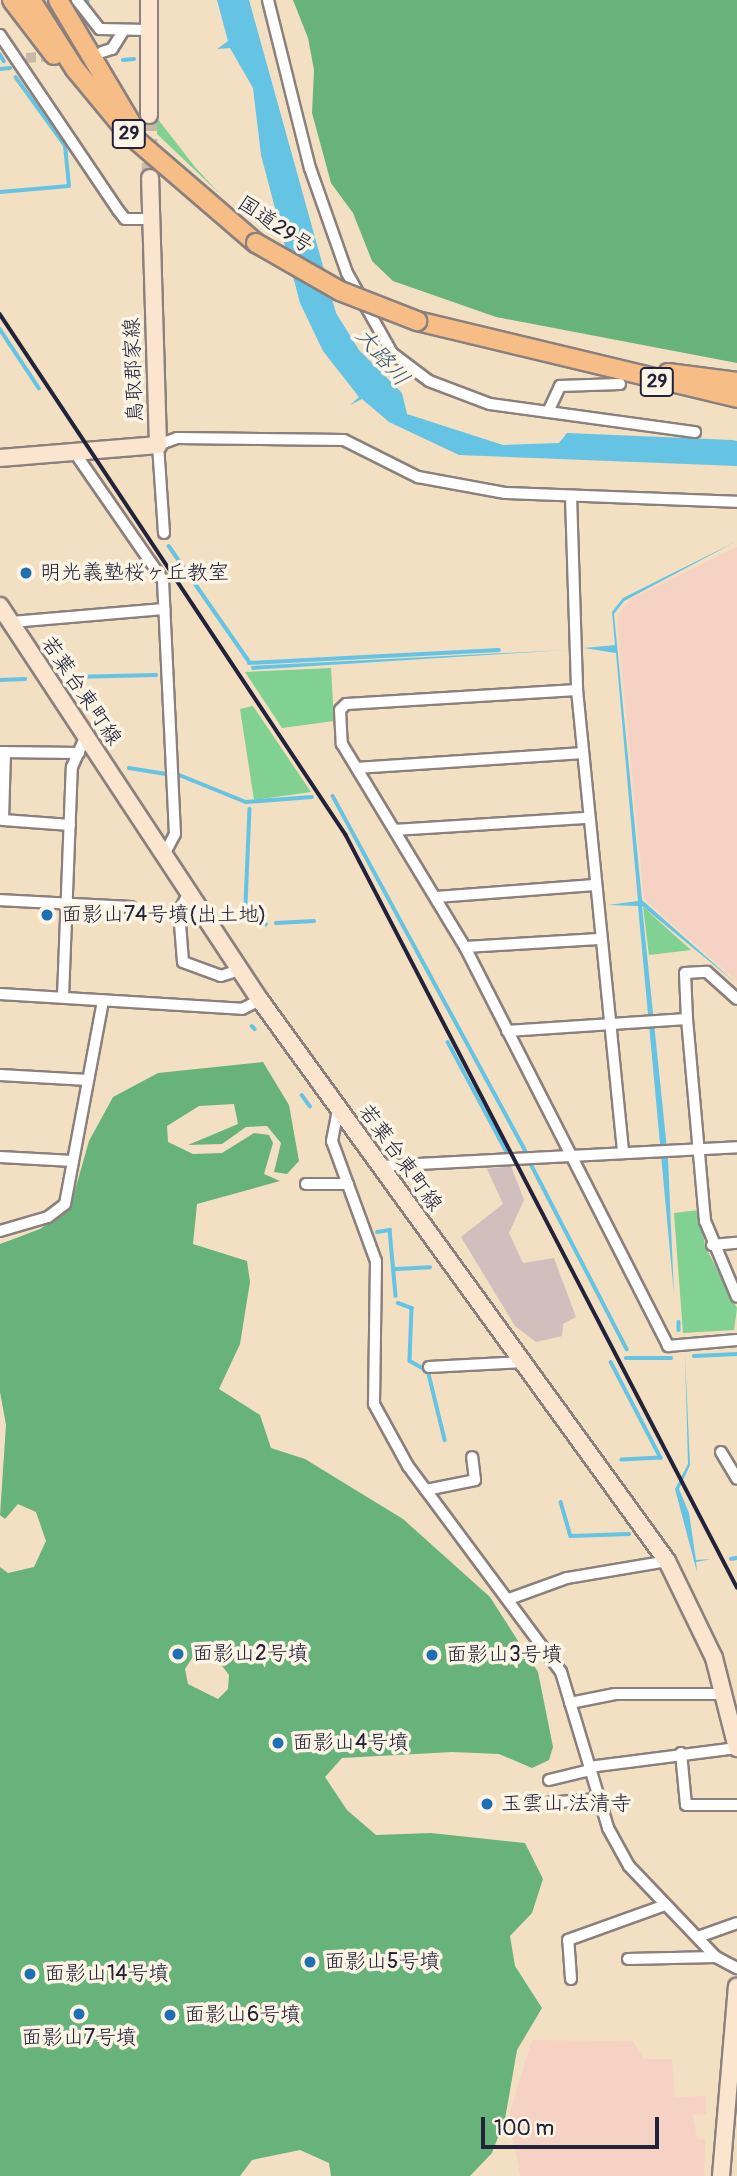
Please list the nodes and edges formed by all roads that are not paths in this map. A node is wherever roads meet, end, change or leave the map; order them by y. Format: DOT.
graph roads {
  1 [pos="12,0"];
  2 [pos="31,0"];
  3 [pos="58,0"];
  4 [pos="77,0"];
  5 [pos="149,0"];
  6 [pos="268,0"];
  7 [pos="124,30"];
  8 [pos="147,30"];
  9 [pos="0,35"];
  10 [pos="102,52"];
  11 [pos="149,115"];
  12 [pos="133,138"];
  13 [pos="150,178"];
  14 [pos="150,219"];
  15 [pos="578,362"];
  16 [pos="737,382"];
  17 [pos="620,384"];
  18 [pos="737,398"];
  19 [pos="548,412"];
  20 [pos="695,432"];
  21 [pos="158,444"];
  22 [pos="75,453"];
  23 [pos="0,458"];
  24 [pos="572,496"];
  25 [pos="737,502"];
  26 [pos="164,533"];
  27 [pos="0,606"];
  28 [pos="164,609"];
  29 [pos="10,622"];
  30 [pos="577,690"];
  31 [pos="86,735"];
  32 [pos="2,752"];
  33 [pos="79,753"];
  34 [pos="583,753"];
  35 [pos="357,768"];
  36 [pos="589,818"];
  37 [pos="70,825"];
  38 [pos="395,830"];
  39 [pos="164,855"];
  40 [pos="594,885"];
  41 [pos="189,892"];
  42 [pos="436,897"];
  43 [pos="0,900"];
  44 [pos="66,904"];
  45 [pos="131,907"];
  46 [pos="599,939"];
  47 [pos="465,947"];
  48 [pos="240,970"];
  49 [pos="0,994"];
  50 [pos="63,997"];
  51 [pos="737,999"];
  52 [pos="103,1000"];
  53 [pos="260,1000"];
  54 [pos="687,1019"];
  55 [pos="607,1026"];
  56 [pos="507,1031"];
  57 [pos="0,1075"];
  58 [pos="88,1080"];
  59 [pos="338,1110"];
  60 [pos="737,1147"];
  61 [pos="695,1149"];
  62 [pos="623,1152"];
  63 [pos="569,1155"];
  64 [pos="0,1157"];
  65 [pos="73,1161"];
  66 [pos="380,1166"];
  67 [pos="306,1184"];
  68 [pos="348,1184"];
  69 [pos="0,1231"];
  70 [pos="737,1243"];
  71 [pos="712,1245"];
  72 [pos="737,1297"];
  73 [pos="737,1340"];
  74 [pos="524,1362"];
  75 [pos="429,1367"];
  76 [pos="721,1452"];
  77 [pos="472,1457"];
  78 [pos="737,1479"];
  79 [pos="426,1490"];
  80 [pos="667,1561"];
  81 [pos="509,1599"];
  82 [pos="725,1694"];
  83 [pos="570,1703"];
  84 [pos="737,1748"];
  85 [pos="681,1753"];
  86 [pos="590,1769"];
  87 [pos="549,1780"];
  88 [pos="599,1799"];
  89 [pos="519,1805"];
  90 [pos="737,1805"];
  91 [pos="666,1905"];
  92 [pos="737,1923"];
  93 [pos="698,1937"];
  94 [pos="716,1956"];
  95 [pos="628,1959"];
  96 [pos="737,1968"];
  97 [pos="571,1979"];
  98 [pos="737,1987"];
  99 [pos="721,2176"];
  1 -- 12 [label="highway"];
  2 -- 12 [label="highway, 国道29号 / 29"];
  3 -- 12 [label="highway"];
  4 -- 7 [label="street"];
  5 -- 8 [label="main road"];
  6 -- 19 [label="street"];
  7 -- 8 [label="street"];
  7 -- 10 [label="street"];
  8 -- 11 [label="main road"];
  9 -- 14 [label="street"];
  12 -- 15 [label="highway, 国道29号 / 29, bridge"];
  13 -- 14 [label="main road, 鳥取郡家線"];
  14 -- 21 [label="main road, 鳥取郡家線"];
  15 -- 16 [label="highway, 国道29号 / 29"];
  15 -- 18 [label="highway, 国道29号 / 29"];
  17 -- 19 [label="street"];
  19 -- 20 [label="street"];
  21 -- 22 [label="main road, 鳥取郡家線"];
  21 -- 24 [label="street"];
  21 -- 26 [label="street"];
  22 -- 23 [label="main road, 鳥取郡家線"];
  22 -- 28 [label="street"];
  24 -- 25 [label="street"];
  24 -- 30 [label="street"];
  27 -- 29 [label="main road, 若葉台東町線"];
  28 -- 29 [label="street"];
  28 -- 39 [label="street"];
  29 -- 31 [label="main road, 若葉台東町線"];
  30 -- 34 [label="street"];
  30 -- 35 [label="street"];
  31 -- 33 [label="street"];
  31 -- 39 [label="main road, 若葉台東町線"];
  32 -- 33 [label="street"];
  32 -- 37 [label="street"];
  33 -- 37 [label="street"];
  34 -- 35 [label="street"];
  34 -- 36 [label="street"];
  35 -- 38 [label="street"];
  36 -- 38 [label="street"];
  36 -- 40 [label="street"];
  37 -- 44 [label="street"];
  38 -- 42 [label="street"];
  39 -- 41 [label="main road, 若葉台東町線"];
  40 -- 42 [label="street"];
  40 -- 46 [label="street"];
  41 -- 48 [label="main road, 若葉台東町線"];
  41 -- 48 [label="street"];
  42 -- 47 [label="street"];
  43 -- 44 [label="street"];
  44 -- 45 [label="street"];
  44 -- 50 [label="street"];
  46 -- 47 [label="street"];
  46 -- 55 [label="street"];
  47 -- 56 [label="street"];
  48 -- 53 [label="main road, 若葉台東町線"];
  49 -- 50 [label="street"];
  50 -- 52 [label="street"];
  51 -- 54 [label="street"];
  52 -- 53 [label="street"];
  52 -- 58 [label="street"];
  53 -- 59 [label="main road, 若葉台東町線"];
  54 -- 55 [label="street"];
  54 -- 61 [label="street"];
  55 -- 56 [label="street"];
  55 -- 62 [label="street"];
  56 -- 63 [label="street"];
  57 -- 58 [label="street"];
  58 -- 65 [label="street"];
  59 -- 66 [label="main road, 若葉台東町線"];
  59 -- 68 [label="street"];
  60 -- 61 [label="street"];
  61 -- 62 [label="street"];
  61 -- 71 [label="street"];
  62 -- 63 [label="street"];
  63 -- 66 [label="street"];
  63 -- 73 [label="street"];
  64 -- 65 [label="street"];
  65 -- 69 [label="street"];
  66 -- 74 [label="main road, 若葉台東町線"];
  67 -- 68 [label="street"];
  68 -- 79 [label="street"];
  70 -- 71 [label="street"];
  71 -- 72 [label="street"];
  74 -- 75 [label="street"];
  74 -- 80 [label="main road, 若葉台東町線"];
  76 -- 78 [label="street"];
  77 -- 79 [label="street"];
  79 -- 81 [label="street"];
  80 -- 81 [label="street"];
  80 -- 82 [label="main road, 若葉台東町線"];
  81 -- 83 [label="street"];
  82 -- 83 [label="street"];
  82 -- 84 [label="main road, 若葉台東町線"];
  83 -- 86 [label="street"];
  84 -- 85 [label="street"];
  85 -- 86 [label="street"];
  85 -- 90 [label="street"];
  86 -- 87 [label="street"];
  86 -- 88 [label="street"];
  88 -- 89 [label="street"];
  88 -- 91 [label="street"];
  91 -- 93 [label="street"];
  91 -- 97 [label="street"];
  92 -- 93 [label="street"];
  93 -- 94 [label="street"];
  94 -- 95 [label="street"];
  94 -- 96 [label="street"];
  98 -- 99 [label="main road"];
}
